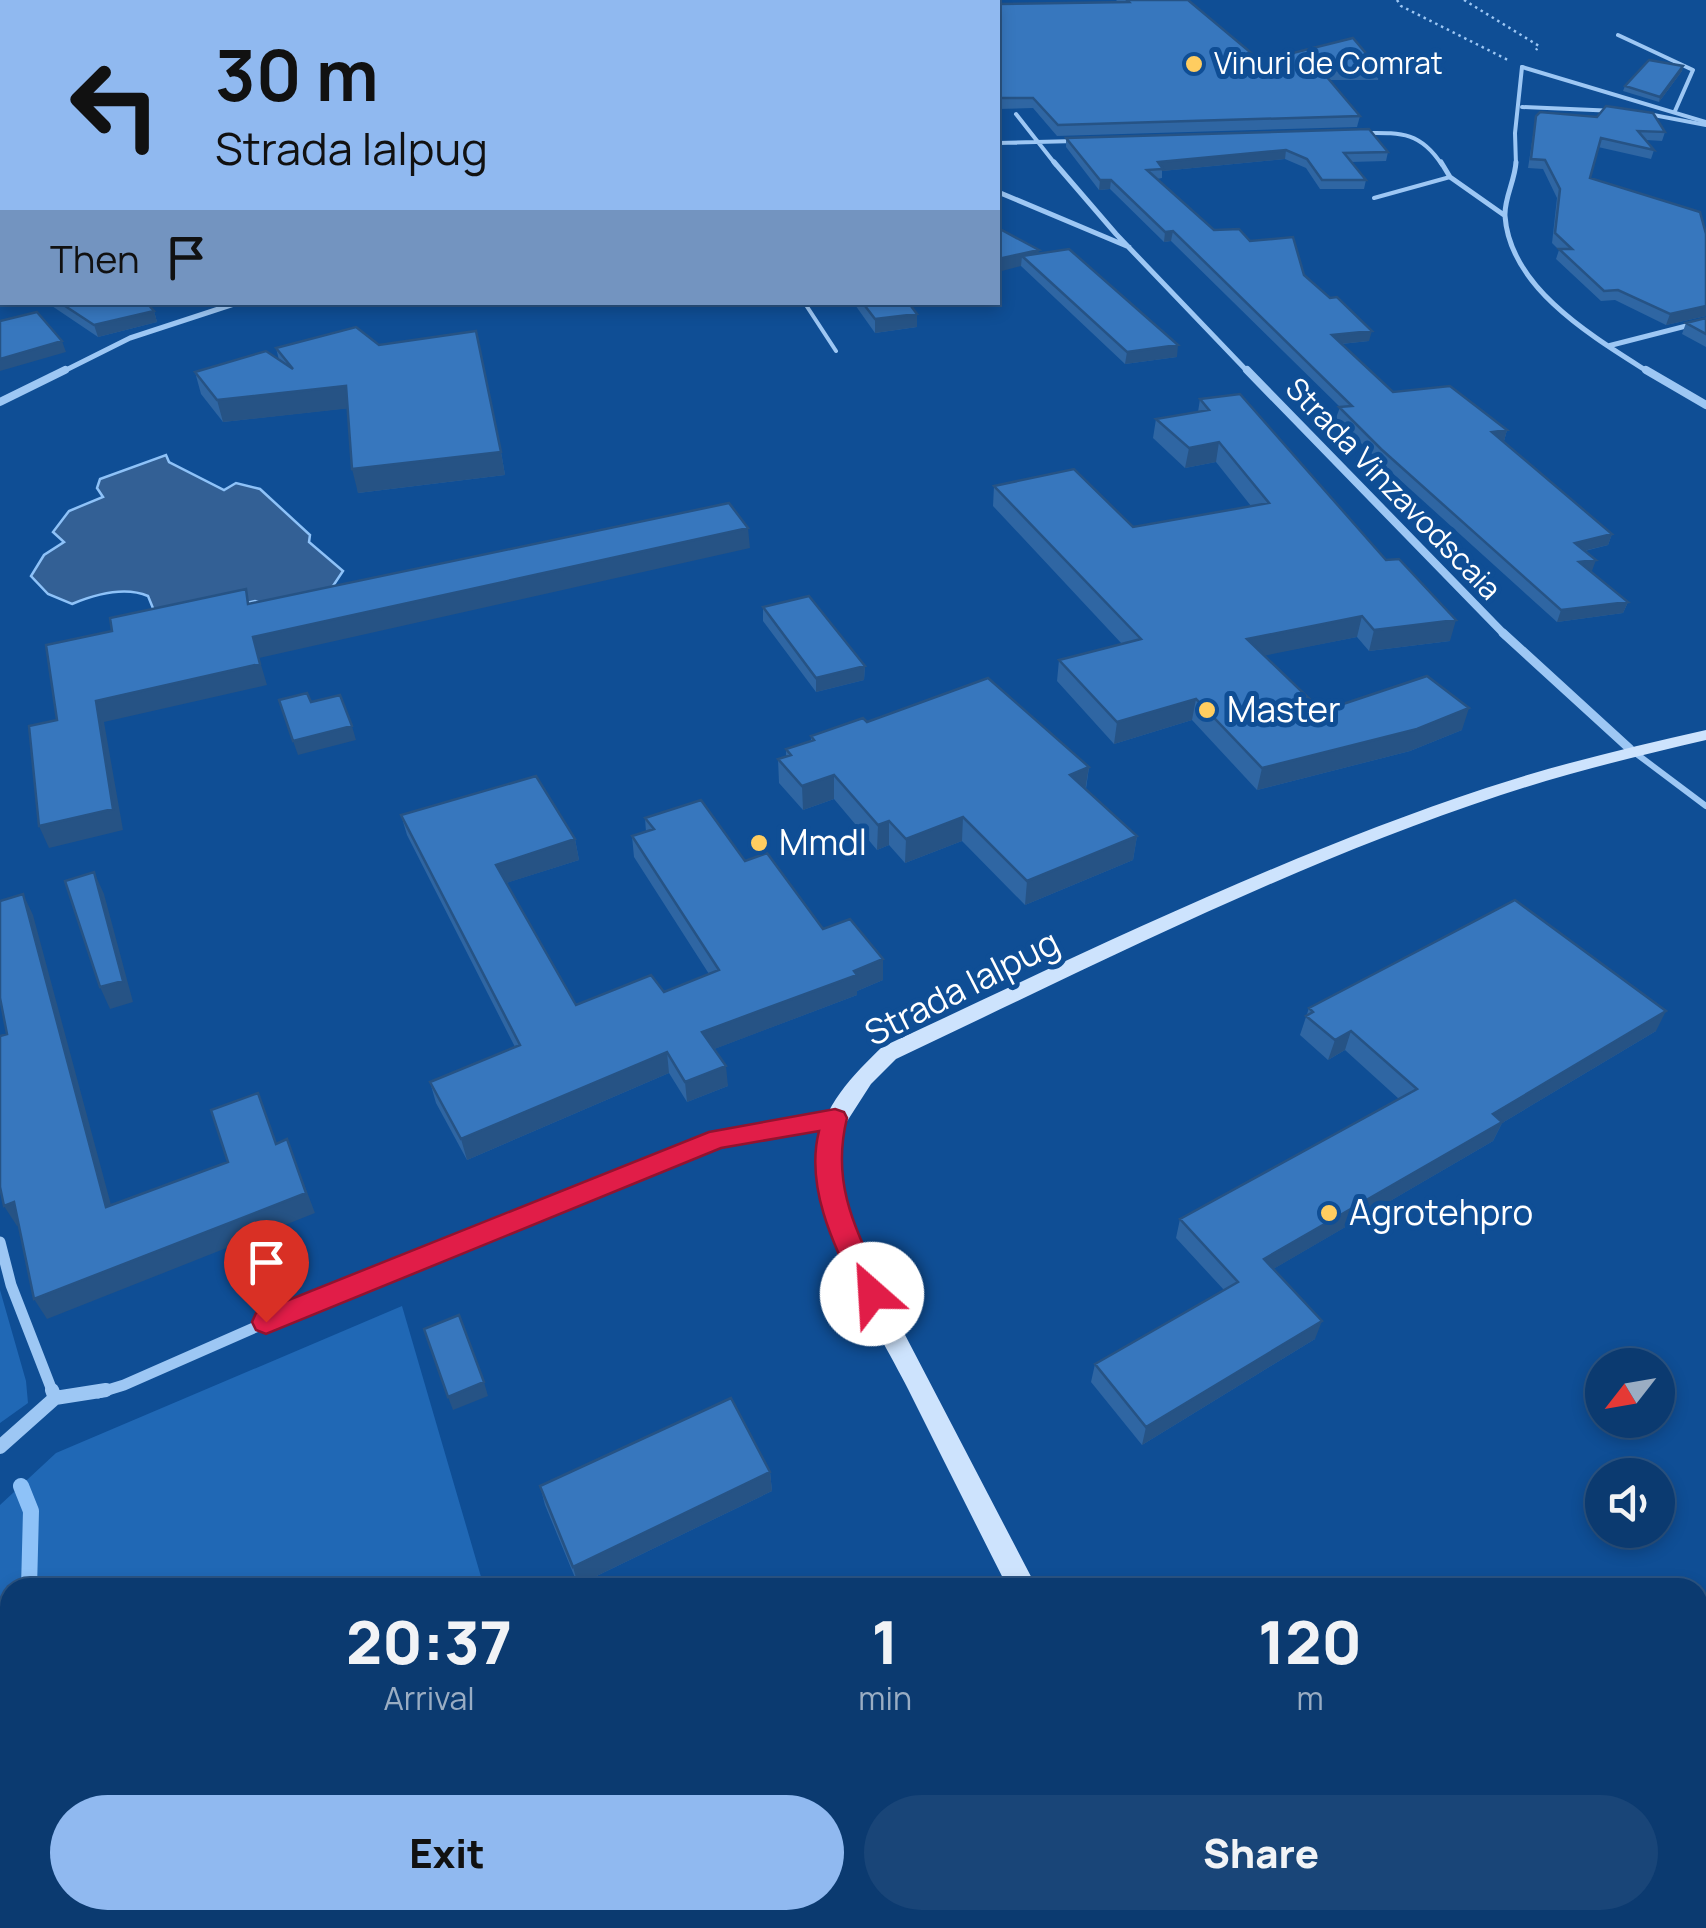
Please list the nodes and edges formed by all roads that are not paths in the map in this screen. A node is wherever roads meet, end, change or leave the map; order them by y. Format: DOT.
graph roads {
  1 [pos="1618,36"];
  2 [pos="1522,67"];
  3 [pos="1522,108"];
  4 [pos="1622,111"];
  5 [pos="1675,111"];
  6 [pos="1637,112"];
  7 [pos="1016,114"];
  8 [pos="1706,123"];
  9 [pos="1352,133"];
  10 [pos="1076,141"];
  11 [pos="1037,142"];
  12 [pos="1000,143"];
  13 [pos="1450,178"];
  14 [pos="1000,193"];
  15 [pos="1374,198"];
  16 [pos="1504,215"];
  17 [pos="1134,249"];
  18 [pos="231,305"];
  19 [pos="806,305"];
  20 [pos="1706,321"];
  21 [pos="1608,346"];
  22 [pos="836,351"];
  23 [pos="0,402"];
  24 [pos="1706,405"];
  25 [pos="1706,734"];
  26 [pos="1630,750"];
  27 [pos="1706,806"];
  28 [pos="835,1118"];
  29 [pos="0,1242"];
  30 [pos="56,1398"];
  31 [pos="0,1447"];
  32 [pos="1018,1578"];
  1 -- 5 [label="street"];
  2 -- 3 [label="street"];
  2 -- 5 [label="lane"];
  3 -- 4 [label="street"];
  3 -- 16 [label="street"];
  5 -- 8 [label="lane"];
  6 -- 8 [label="street"];
  7 -- 11 [label="street, Strada Vinzavodscaia"];
  9 -- 13 [label="street"];
  10 -- 11 [label="street"];
  11 -- 12 [label="street"];
  11 -- 17 [label="street, Strada Vinzavodscaia"];
  13 -- 15 [label="lane"];
  13 -- 16 [label="street"];
  14 -- 17 [label="street, Strada Vinzavodscaia"];
  16 -- 21 [label="street"];
  17 -- 26 [label="street, Strada Vinzavodscaia"];
  18 -- 23 [label="street"];
  19 -- 22 [label="lane"];
  20 -- 21 [label="street"];
  21 -- 24 [label="street"];
  25 -- 26 [label="street, Strada Ialpug"];
  26 -- 27 [label="lane"];
  26 -- 28 [label="street, Strada Ialpug"];
  28 -- 30 [label="street"];
  28 -- 32 [label="street"];
  29 -- 30 [label="street"];
  30 -- 31 [label="street"];
}
